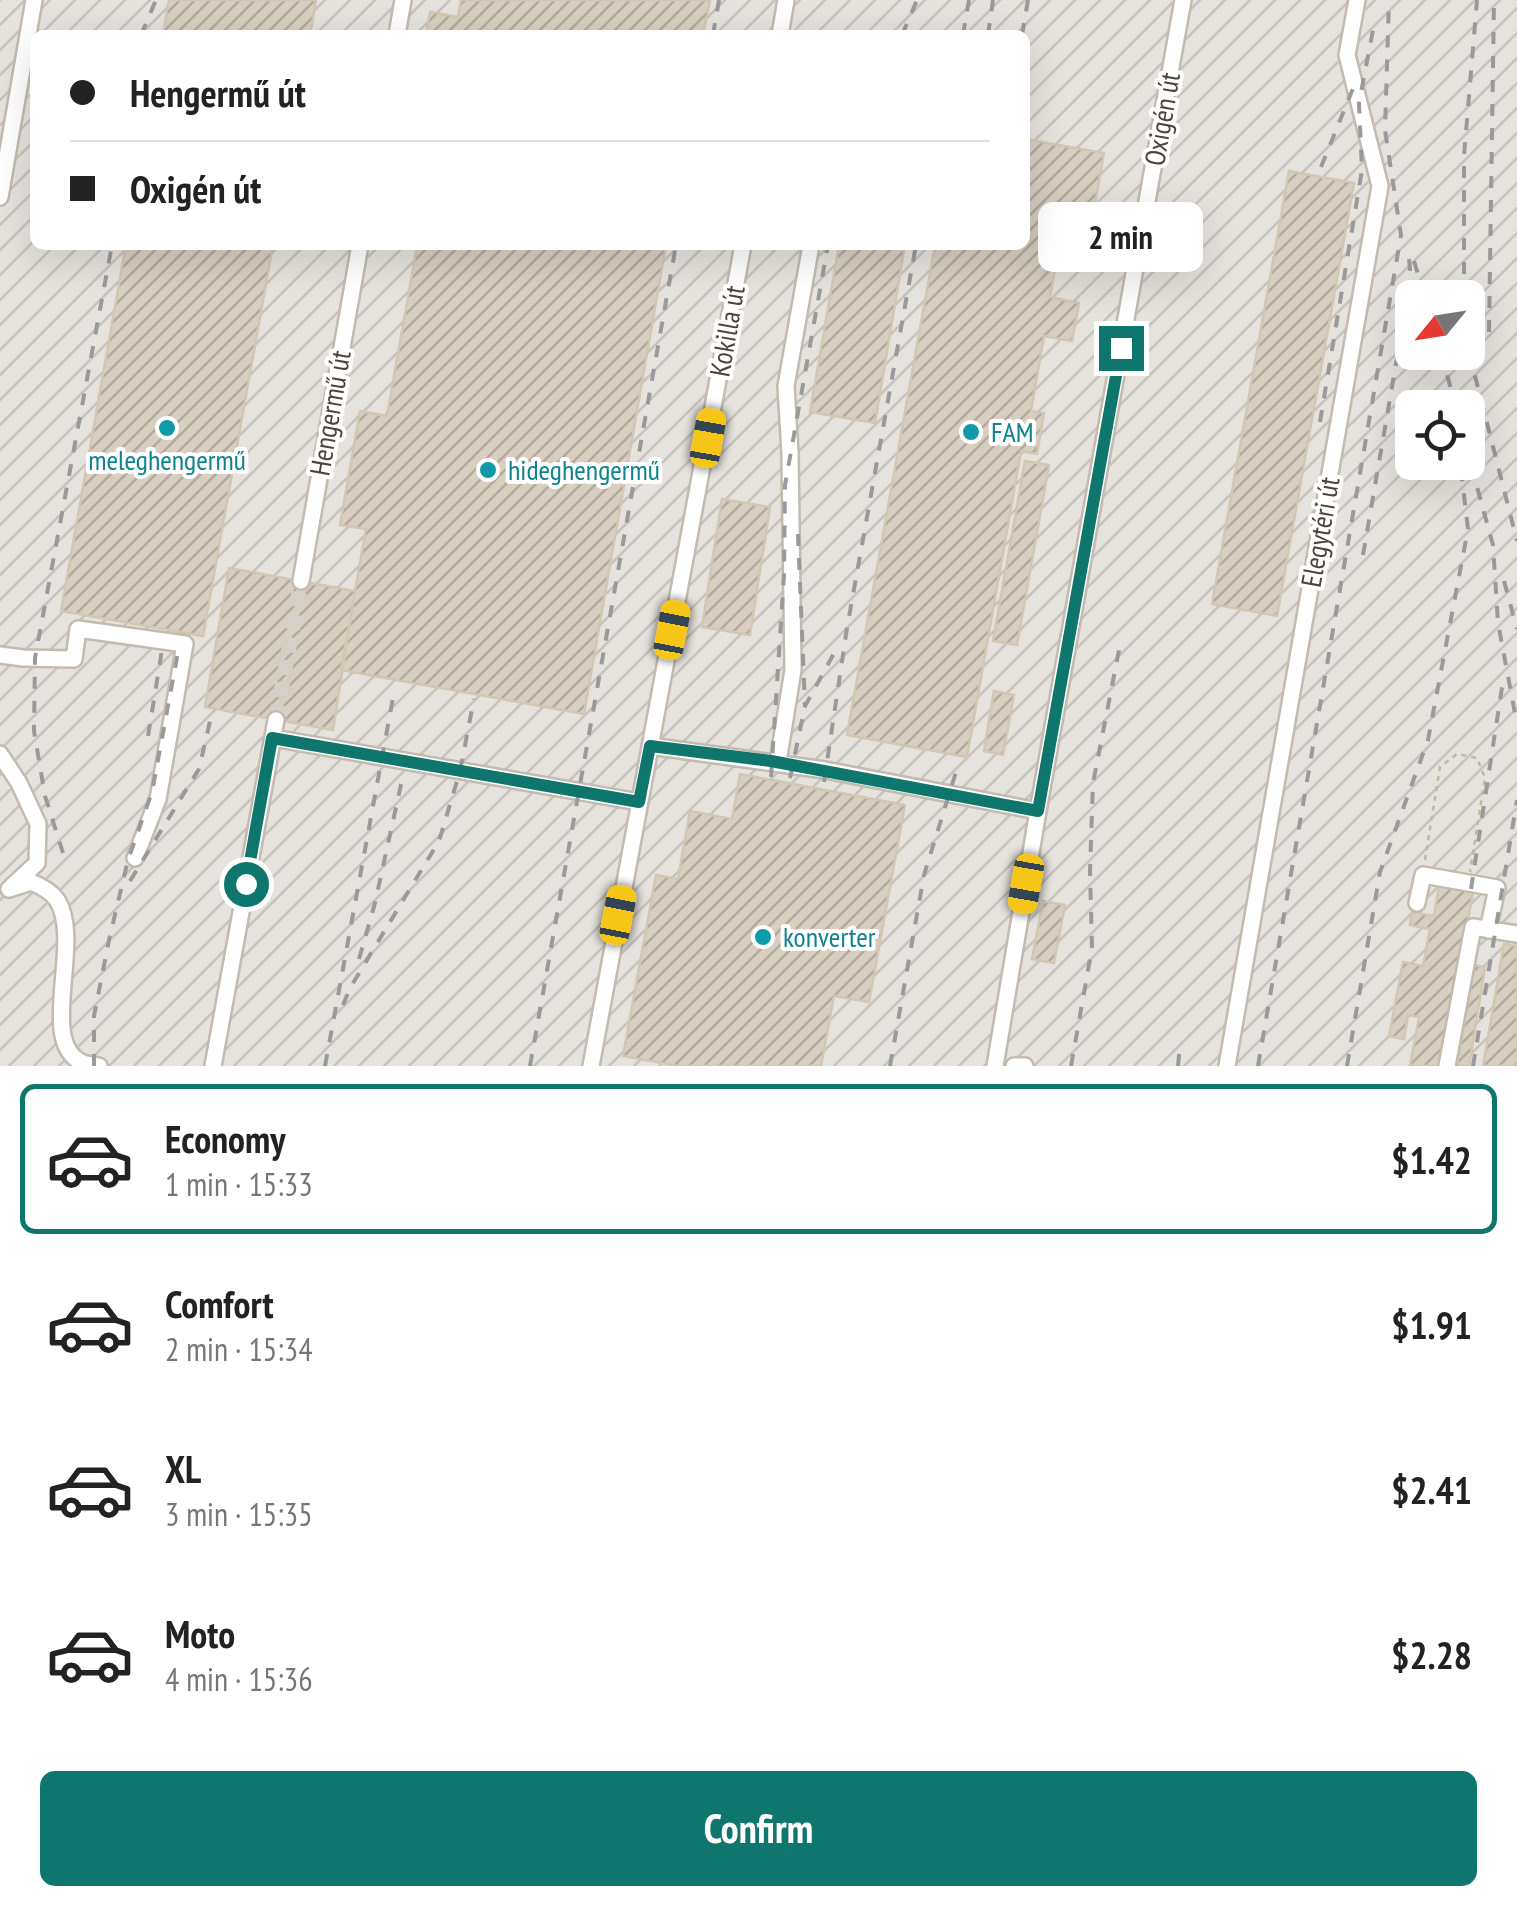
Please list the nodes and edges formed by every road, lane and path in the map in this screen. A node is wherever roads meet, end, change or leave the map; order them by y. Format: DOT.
graph roads {
  1 [pos="34,0"];
  2 [pos="403,0"];
  3 [pos="786,0"];
  4 [pos="1183,0"];
  5 [pos="1357,0"];
  6 [pos="398,30"];
  7 [pos="781,30"];
  8 [pos="0,196"];
  9 [pos="359,250"];
  10 [pos="742,250"];
  11 [pos="810,250"];
  12 [pos="301,581"];
  13 [pos="0,655"];
  14 [pos="276,720"];
  15 [pos="272,738"];
  16 [pos="650,746"];
  17 [pos="0,754"];
  18 [pos="778,762"];
  19 [pos="639,802"];
  20 [pos="1038,811"];
  21 [pos="135,858"];
  22 [pos="1423,875"];
  23 [pos="1468,883"];
  24 [pos="5,891"];
  25 [pos="1417,903"];
  26 [pos="1488,930"];
  27 [pos="1517,934"];
  28 [pos="99,1066"];
  29 [pos="213,1066"];
  30 [pos="591,1066"];
  31 [pos="994,1066"];
  32 [pos="1014,1066"];
  33 [pos="1025,1066"];
  34 [pos="1227,1066"];
  35 [pos="1447,1066"];
  1 -- 8 [label="lane"];
  2 -- 6 [label="lane"];
  3 -- 7 [label="lane"];
  4 -- 20 [label="lane, Oxigén út"];
  5 -- 34 [label="lane, Elegytéri út"];
  9 -- 12 [label="lane, Hengermű út"];
  10 -- 16 [label="lane, Kokilla út"];
  11 -- 18 [label="lane"];
  13 -- 21 [label="lane"];
  14 -- 15 [label="lane"];
  15 -- 19 [label="lane"];
  15 -- 29 [label="lane"];
  16 -- 18 [label="lane"];
  16 -- 19 [label="lane, Kokilla út"];
  17 -- 24 [label="lane"];
  18 -- 20 [label="lane"];
  19 -- 30 [label="lane, Kokilla út"];
  20 -- 31 [label="lane, Oxigén út"];
  22 -- 23 [label="lane"];
  22 -- 23 [label="path"];
  22 -- 25 [label="lane"];
  23 -- 26 [label="lane"];
  24 -- 28 [label="lane"];
  26 -- 27 [label="lane"];
  26 -- 35 [label="lane"];
  32 -- 33 [label="lane"];
}
